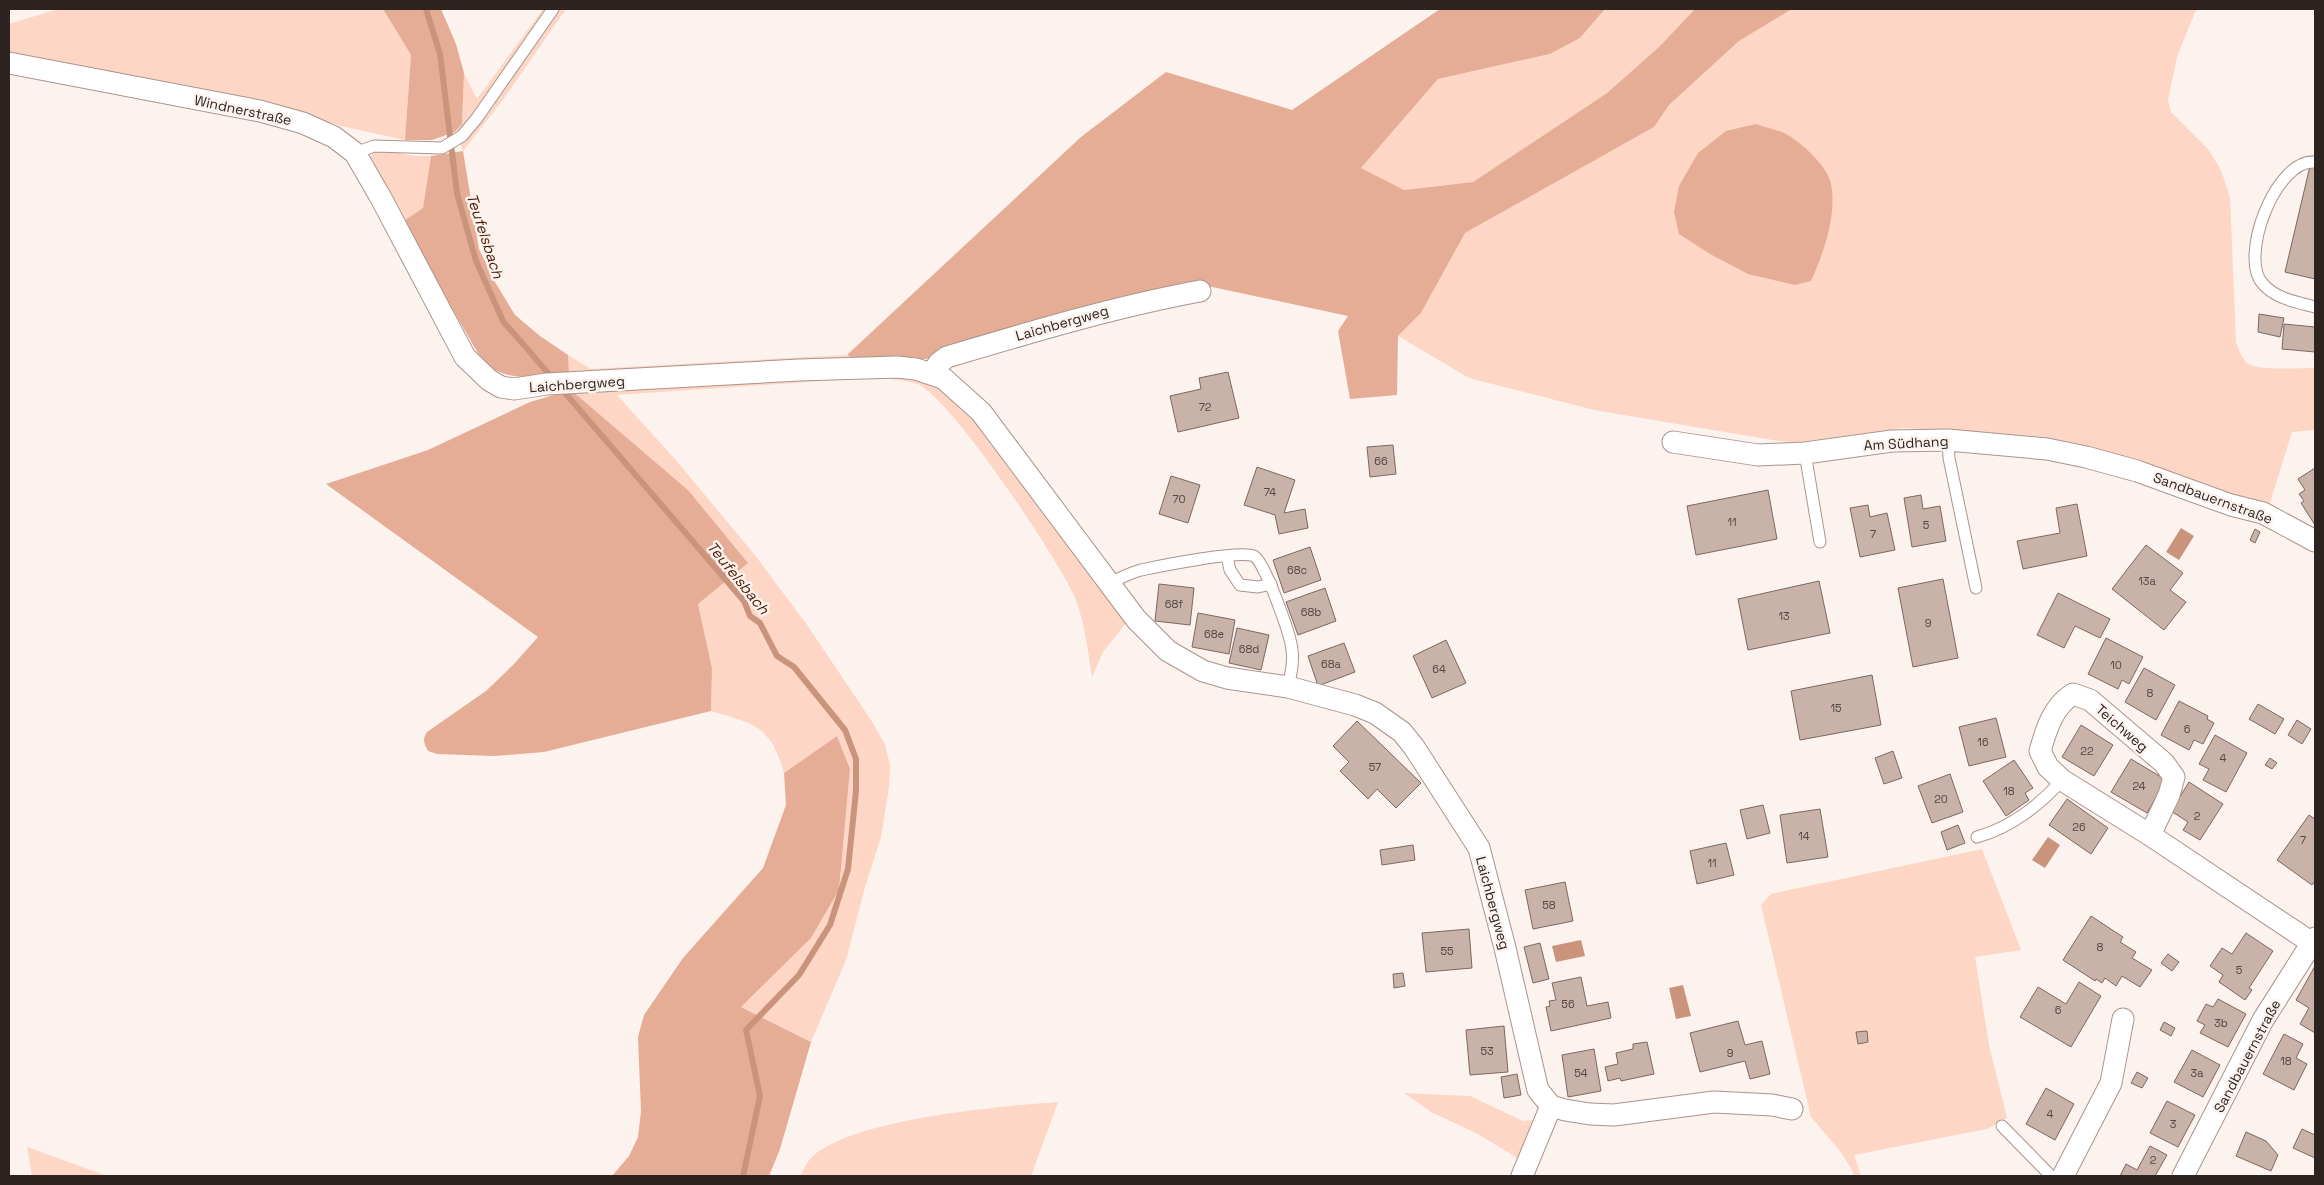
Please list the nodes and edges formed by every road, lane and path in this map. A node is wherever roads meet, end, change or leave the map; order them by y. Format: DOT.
graph roads {
  1 [pos="553,9"];
  2 [pos="9,63"];
  3 [pos="355,153"];
  4 [pos="2315,162"];
  5 [pos="1200,291"];
  6 [pos="2315,307"];
  7 [pos="932,373"];
  8 [pos="1948,440"];
  9 [pos="1673,442"];
  10 [pos="1805,453"];
  11 [pos="2137,471"];
  12 [pos="2315,540"];
  13 [pos="1820,542"];
  14 [pos="1227,556"];
  15 [pos="1110,583"];
  16 [pos="1271,584"];
  17 [pos="1976,588"];
  18 [pos="1288,687"];
  19 [pos="2062,780"];
  20 [pos="2150,835"];
  21 [pos="1977,837"];
  22 [pos="2314,941"];
  23 [pos="2123,1019"];
  24 [pos="1551,1106"];
  25 [pos="1792,1109"];
  26 [pos="2002,1126"];
  27 [pos="1522,1176"];
  28 [pos="2050,1176"];
  29 [pos="2063,1176"];
  30 [pos="2183,1176"];
  1 -- 3 [label="lane"];
  2 -- 3 [label="street, Windnerstraße"];
  3 -- 7 [label="street, Laichbergweg"];
  4 -- 6 [label="lane"];
  5 -- 7 [label="street, Laichbergweg"];
  7 -- 15 [label="street, Laichbergweg"];
  8 -- 10 [label="street, Am Südhang"];
  8 -- 11 [label="street, Am Südhang"];
  8 -- 17 [label="lane"];
  9 -- 10 [label="street, Am Südhang"];
  10 -- 13 [label="lane"];
  11 -- 12 [label="street, Sandbauernstraße"];
  14 -- 15 [label="lane"];
  14 -- 16 [label="lane"];
  14 -- 16 [label="lane"];
  15 -- 18 [label="street, Laichbergweg"];
  16 -- 18 [label="lane"];
  18 -- 24 [label="street, Laichbergweg"];
  19 -- 20 [label="street, Teichweg"];
  19 -- 20 [label="street, Teichweg"];
  19 -- 21 [label="lane"];
  20 -- 22 [label="street, Teichweg"];
  22 -- 30 [label="street, Sandbauernstraße"];
  23 -- 29 [label="street"];
  24 -- 25 [label="street"];
  24 -- 27 [label="street"];
  26 -- 28 [label="lane"];
}
